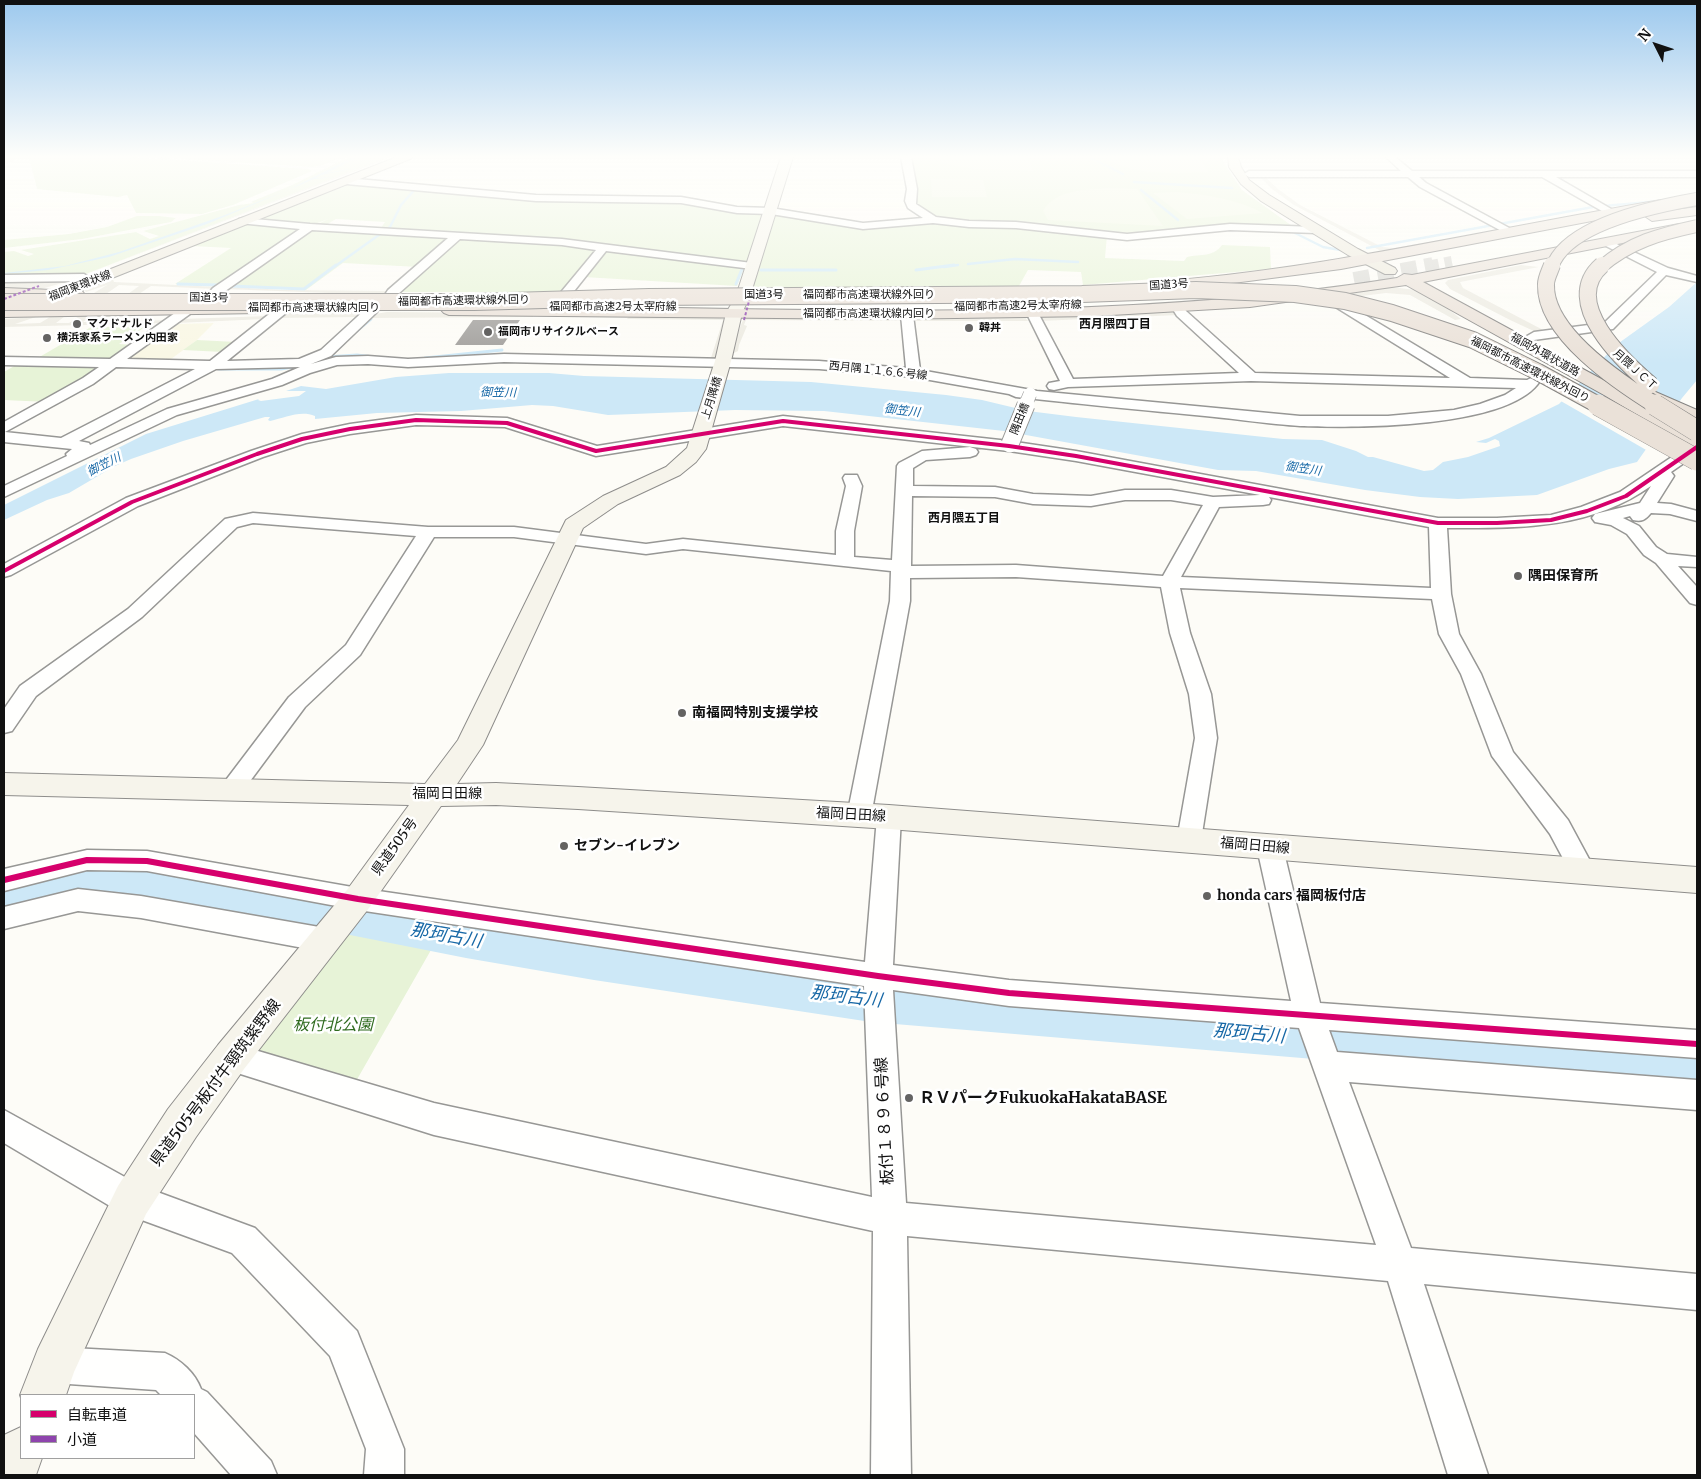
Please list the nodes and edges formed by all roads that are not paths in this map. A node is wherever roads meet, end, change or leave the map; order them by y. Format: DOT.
graph roads {
  1 [pos="218,226"];
  2 [pos="230,226"];
  3 [pos="299,226"];
  4 [pos="766,226"];
  5 [pos="1024,226"];
  6 [pos="1309,226"];
  7 [pos="1320,226"];
  8 [pos="1498,226"];
  9 [pos="1543,226"];
  10 [pos="1554,226"];
  11 [pos="1598,226"];
  12 [pos="1622,226"];
  13 [pos="1692,226"];
  14 [pos="1693,226"];
  15 [pos="310,227"];
  16 [pos="1316,230"];
  17 [pos="1509,232"];
  18 [pos="458,235"];
  19 [pos="1480,237"];
  20 [pos="1606,242"];
  21 [pos="603,248"];
  22 [pos="1374,258"];
  23 [pos="1447,260"];
  24 [pos="752,266"];
  25 [pos="1395,269"];
  26 [pos="1664,271"];
  27 [pos="1350,277"];
  28 [pos="84,278"];
  29 [pos="4,279"];
  30 [pos="1417,279"];
  31 [pos="1697,279"];
  32 [pos="4,292"];
  33 [pos="1322,293"];
  34 [pos="40,294"];
  35 [pos="57,295"];
  36 [pos="743,296"];
  37 [pos="564,297"];
  38 [pos="210,298"];
  39 [pos="388,298"];
  40 [pos="1444,299"];
  41 [pos="4,302"];
  42 [pos="472,305"];
  43 [pos="4,307"];
  44 [pos="1178,308"];
  45 [pos="372,309"];
  46 [pos="282,310"];
  47 [pos="186,311"];
  48 [pos="4,312"];
  49 [pos="734,313"];
  50 [pos="1033,314"];
  51 [pos="907,315"];
  52 [pos="1538,352"];
  53 [pos="1571,356"];
  54 [pos="4,361"];
  55 [pos="113,363"];
  56 [pos="723,364"];
  57 [pos="213,365"];
  58 [pos="913,373"];
  59 [pos="1251,377"];
  60 [pos="963,381"];
  61 [pos="1465,381"];
  62 [pos="1068,383"];
  63 [pos="1531,384"];
  64 [pos="1030,394"];
  65 [pos="1697,419"];
  66 [pos="1697,427"];
  67 [pos="4,428"];
  68 [pos="1697,431"];
  69 [pos="702,433"];
  70 [pos="4,437"];
  71 [pos="1697,442"];
  72 [pos="63,443"];
  73 [pos="1009,445"];
  74 [pos="1697,448"];
  75 [pos="1697,460"];
  76 [pos="1674,476"];
  77 [pos="850,478"];
  78 [pos="4,490"];
  79 [pos="904,491"];
  80 [pos="1299,498"];
  81 [pos="1213,502"];
  82 [pos="1646,507"];
  83 [pos="1697,516"];
  84 [pos="1601,518"];
  85 [pos="1438,523"];
  86 [pos="1497,523"];
  87 [pos="1634,530"];
  88 [pos="428,532"];
  89 [pos="566,540"];
  90 [pos="1662,559"];
  91 [pos="845,562"];
  92 [pos="1697,562"];
  93 [pos="900,569"];
  94 [pos="4,571"];
  95 [pos="1169,582"];
  96 [pos="1441,594"];
  97 [pos="1697,599"];
  98 [pos="4,725"];
  99 [pos="4,784"];
  100 [pos="230,790"];
  101 [pos="433,795"];
  102 [pos="859,816"];
  103 [pos="889,817"];
  104 [pos="1189,840"];
  105 [pos="1270,848"];
  106 [pos="1583,872"];
  107 [pos="4,880"];
  108 [pos="1697,880"];
  109 [pos="358,899"];
  110 [pos="4,918"];
  111 [pos="325,940"];
  112 [pos="878,977"];
  113 [pos="1309,1016"];
  114 [pos="1697,1044"];
  115 [pos="231,1057"];
  116 [pos="1326,1066"];
  117 [pos="1697,1095"];
  118 [pos="4,1126"];
  119 [pos="132,1200"];
  120 [pos="890,1218"];
  121 [pos="1400,1264"];
  122 [pos="1697,1292"];
  123 [pos="49,1380"];
  124 [pos="184,1394"];
  125 [pos="195,1406"];
  126 [pos="20,1454"];
  127 [pos="12,1475"];
  128 [pos="257,1475"];
  129 [pos="384,1475"];
  130 [pos="891,1475"];
  131 [pos="1468,1475"];
  1 -- 28 [label="main road"];
  2 -- 35 [label="main road, 福岡東環状線"];
  3 -- 15 [label="street"];
  4 -- 24 [label="street, 上月隅橋"];
  5 -- 16 [label="street"];
  6 -- 16 [label="main road"];
  7 -- 22 [label="main road"];
  8 -- 17 [label="street"];
  9 -- 17 [label="highway, 国道3号"];
  10 -- 19 [label="highway"];
  11 -- 68 [label="highway, bridge"];
  12 -- 23 [label="highway"];
  13 -- 20 [label="highway, 国道3号"];
  14 -- 65 [label="highway, 月隈ＪＣＴ, bridge"];
  15 -- 18 [label="street"];
  15 -- 38 [label="street"];
  16 -- 22 [label="main road"];
  17 -- 19 [label="highway, 国道3号"];
  18 -- 21 [label="street"];
  18 -- 39 [label="street"];
  19 -- 22 [label="highway, 国道3号"];
  20 -- 26 [label="street"];
  20 -- 30 [label="highway, 国道3号"];
  21 -- 24 [label="street"];
  21 -- 37 [label="street"];
  22 -- 25 [label="main road"];
  22 -- 36 [label="highway, 国道3号"];
  24 -- 36 [label="street, 上月隅橋"];
  25 -- 30 [label="highway, 福岡外環状道路"];
  26 -- 31 [label="street"];
  26 -- 52 [label="street"];
  27 -- 42 [label="highway, 福岡都市高速2号太宰府線"];
  28 -- 29 [label="street"];
  28 -- 34 [label="main road"];
  30 -- 33 [label="highway, 国道3号"];
  30 -- 40 [label="highway, 福岡外環状道路"];
  30 -- 52 [label="highway, 福岡外環状道路"];
  32 -- 34 [label="highway, 国道3号"];
  33 -- 44 [label="highway, 国道3号"];
  33 -- 61 [label="street"];
  34 -- 35 [label="highway, 国道3号"];
  34 -- 43 [label="main road"];
  35 -- 38 [label="highway, 国道3号"];
  35 -- 48 [label="main road, 福岡東環状線"];
  36 -- 37 [label="highway, 国道3号"];
  36 -- 49 [label="street, 上月隅橋"];
  37 -- 39 [label="highway, 国道3号"];
  38 -- 39 [label="highway, 国道3号"];
  40 -- 52 [label="highway, 福岡外環状道路"];
  40 -- 74 [label="highway"];
  41 -- 42 [label="highway, 福岡都市高速環状線外回り, bridge"];
  42 -- 43 [label="highway, 福岡都市高速環状線内回り"];
  42 -- 75 [label="highway, 福岡都市高速環状線外回り, bridge"];
  42 -- 76 [label="highway, 福岡都市高速環状線内回り"];
  44 -- 50 [label="highway, 国道3号"];
  44 -- 59 [label="street"];
  45 -- 46 [label="highway, 国道3号"];
  45 -- 49 [label="highway, 国道3号"];
  45 -- 57 [label="street"];
  46 -- 47 [label="highway, 国道3号"];
  46 -- 57 [label="street"];
  47 -- 48 [label="highway, 国道3号"];
  47 -- 55 [label="street"];
  49 -- 51 [label="highway, 国道3号"];
  49 -- 56 [label="street, 上月隅橋"];
  50 -- 51 [label="highway, 国道3号"];
  50 -- 62 [label="street"];
  51 -- 58 [label="street"];
  52 -- 53 [label="highway, 福岡外環状道路"];
  52 -- 63 [label="street"];
  52 -- 71 [label="highway, 福岡外環状道路"];
  53 -- 65 [label="highway"];
  53 -- 66 [label="highway, 福岡外環状道路, bridge"];
  54 -- 55 [label="street"];
  55 -- 57 [label="street"];
  55 -- 67 [label="street"];
  56 -- 58 [label="street, 西月隅１１６６号線"];
  56 -- 69 [label="street, 上月隅橋"];
  56 -- 78 [label="street, 西月隅１１６６号線"];
  57 -- 72 [label="street"];
  58 -- 60 [label="street, 西月隅１１６６号線"];
  59 -- 61 [label="street"];
  59 -- 62 [label="street"];
  60 -- 63 [label="street"];
  60 -- 64 [label="street, 西月隅１１６６号線"];
  61 -- 63 [label="street"];
  62 -- 64 [label="street"];
  64 -- 73 [label="street, 隅田橋, bridge"];
  69 -- 73 [label="street"];
  69 -- 89 [label="street, 上月隅橋"];
  69 -- 94 [label="street"];
  70 -- 72 [label="street"];
  72 -- 78 [label="street"];
  73 -- 79 [label="street"];
  73 -- 80 [label="street"];
  74 -- 76 [label="street"];
  76 -- 82 [label="street"];
  76 -- 86 [label="street"];
  77 -- 91 [label="street"];
  79 -- 81 [label="street"];
  79 -- 93 [label="street"];
  80 -- 81 [label="street"];
  80 -- 85 [label="street"];
  81 -- 95 [label="street"];
  82 -- 83 [label="street"];
  82 -- 84 [label="street"];
  82 -- 87 [label="street"];
  84 -- 86 [label="street"];
  84 -- 87 [label="street"];
  85 -- 86 [label="street"];
  85 -- 96 [label="street"];
  87 -- 90 [label="street"];
  88 -- 89 [label="street"];
  88 -- 98 [label="street"];
  88 -- 100 [label="street"];
  89 -- 91 [label="street"];
  89 -- 101 [label="street, 県道505号"];
  90 -- 92 [label="street"];
  90 -- 97 [label="street"];
  91 -- 93 [label="street"];
  93 -- 95 [label="street"];
  93 -- 102 [label="street"];
  95 -- 96 [label="street"];
  95 -- 104 [label="street"];
  96 -- 106 [label="street"];
  99 -- 100 [label="street, 福岡日田線"];
  100 -- 101 [label="street, 福岡日田線"];
  101 -- 102 [label="street, 福岡日田線"];
  101 -- 109 [label="street, 県道505号"];
  102 -- 103 [label="street, 福岡日田線"];
  103 -- 104 [label="street, 福岡日田線"];
  103 -- 112 [label="street"];
  104 -- 105 [label="street, 福岡日田線"];
  105 -- 106 [label="street, 福岡日田線"];
  105 -- 113 [label="street"];
  106 -- 108 [label="street, 福岡日田線"];
  107 -- 109 [label="street"];
  109 -- 111 [label="street, 県道505号"];
  109 -- 112 [label="street"];
  110 -- 111 [label="street"];
  111 -- 115 [label="street, 県道505号板付牛頸筑紫野線"];
  112 -- 113 [label="street"];
  112 -- 120 [label="street, 板付１８９６号線"];
  113 -- 114 [label="street"];
  113 -- 116 [label="street"];
  115 -- 119 [label="street, 県道505号板付牛頸筑紫野線"];
  115 -- 120 [label="street"];
  116 -- 117 [label="street"];
  116 -- 121 [label="street"];
  118 -- 119 [label="street"];
  119 -- 123 [label="street, 県道505号板付牛頸筑紫野線"];
  119 -- 129 [label="street"];
  120 -- 121 [label="street"];
  120 -- 130 [label="street, 板付１８９６号線"];
  121 -- 122 [label="street"];
  121 -- 131 [label="street"];
  123 -- 124 [label="street"];
  125 -- 128 [label="street"];
  126 -- 127 [label="street"];
}
